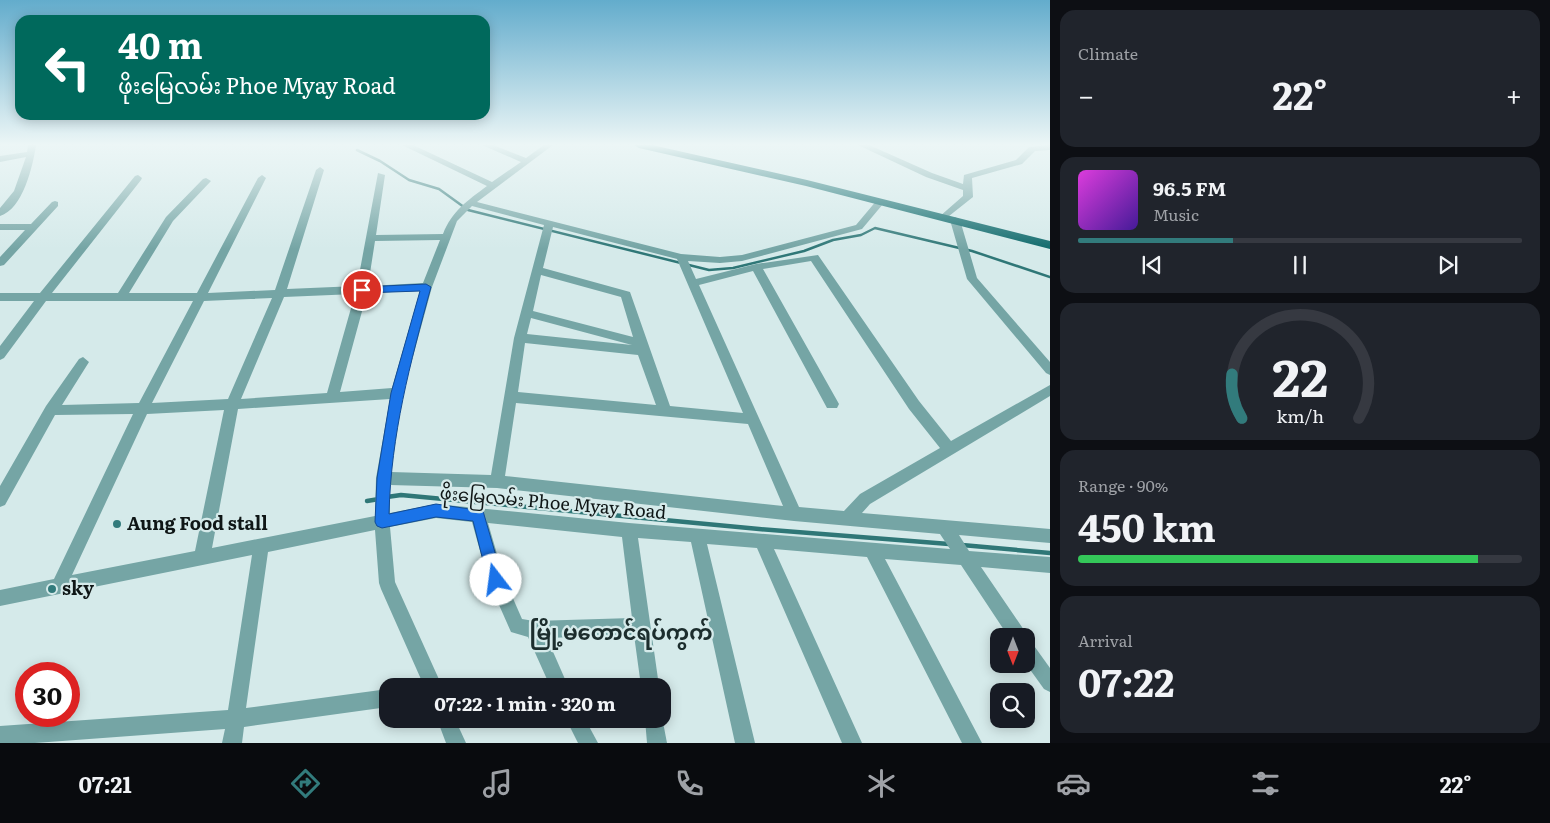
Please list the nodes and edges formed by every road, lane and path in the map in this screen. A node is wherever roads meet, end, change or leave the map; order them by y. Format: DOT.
graph roads {
  1 [pos="22,180"];
  2 [pos="137,180"];
  3 [pos="261,180"];
  4 [pos="317,180"];
  5 [pos="380,180"];
  6 [pos="480,180"];
  7 [pos="502,180"];
  8 [pos="786,180"];
  9 [pos="942,180"];
  10 [pos="967,180"];
  11 [pos="206,181"];
  12 [pos="493,186"];
  13 [pos="968,189"];
  14 [pos="880,202"];
  15 [pos="470,203"];
  16 [pos="56,204"];
  17 [pos="2,208"];
  18 [pos="949,218"];
  19 [pos="549,224"];
  20 [pos="0,227"];
  21 [pos="34,227"];
  22 [pos="446,237"];
  23 [pos="371,238"];
  24 [pos="1050,245"];
  25 [pos="682,257"];
  26 [pos="0,263"];
  27 [pos="756,267"];
  28 [pos="538,270"];
  29 [pos="693,283"];
  30 [pos="426,287"];
  31 [pos="362,290"];
  32 [pos="280,293"];
  33 [pos="0,297"];
  34 [pos="122,297"];
  35 [pos="200,297"];
  36 [pos="42,298"];
  37 [pos="526,313"];
  38 [pos="520,338"];
  39 [pos="641,347"];
  40 [pos="0,355"];
  41 [pos="83,362"];
  42 [pos="1050,370"];
  43 [pos="1050,390"];
  44 [pos="396,393"];
  45 [pos="332,398"];
  46 [pos="511,398"];
  47 [pos="832,404"];
  48 [pos="232,406"];
  49 [pos="51,410"];
  50 [pos="142,410"];
  51 [pos="665,412"];
  52 [pos="753,420"];
  53 [pos="949,449"];
  54 [pos="383,478"];
  55 [pos="497,482"];
  56 [pos="0,500"];
  57 [pos="794,514"];
  58 [pos="478,515"];
  59 [pos="847,519"];
  60 [pos="382,522"];
  61 [pos="944,527"];
  62 [pos="629,530"];
  63 [pos="697,535"];
  64 [pos="1050,536"];
  65 [pos="762,541"];
  66 [pos="261,546"];
  67 [pos="872,550"];
  68 [pos="202,557"];
  69 [pos="964,558"];
  70 [pos="1050,565"];
  71 [pos="59,586"];
  72 [pos="0,598"];
  73 [pos="641,626"];
  74 [pos="1012,628"];
  75 [pos="534,630"];
  76 [pos="1035,662"];
  77 [pos="430,678"];
  78 [pos="555,678"];
  79 [pos="649,678"];
  80 [pos="1050,683"];
  81 [pos="379,699"];
  82 [pos="236,720"];
  83 [pos="450,728"];
  84 [pos="580,728"];
  85 [pos="655,728"];
  86 [pos="0,736"];
  87 [pos="232,743"];
  88 [pos="456,743"];
  89 [pos="588,743"];
  90 [pos="657,743"];
  91 [pos="745,743"];
  92 [pos="852,743"];
  93 [pos="972,743"];
  1 -- 17 [label="street"];
  2 -- 36 [label="street"];
  3 -- 35 [label="street"];
  4 -- 32 [label="street"];
  5 -- 23 [label="street"];
  6 -- 12 [label="street"];
  7 -- 12 [label="street"];
  8 -- 14 [label="main road"];
  9 -- 13 [label="street"];
  10 -- 13 [label="street"];
  11 -- 34 [label="street"];
  12 -- 15 [label="street"];
  13 -- 18 [label="street"];
  14 -- 18 [label="main road"];
  14 -- 25 [label="street"];
  15 -- 19 [label="street"];
  15 -- 22 [label="street"];
  16 -- 21 [label="street"];
  18 -- 24 [label="main road"];
  18 -- 42 [label="street"];
  19 -- 25 [label="street"];
  19 -- 28 [label="street"];
  20 -- 21 [label="street"];
  21 -- 26 [label="street"];
  22 -- 23 [label="street"];
  22 -- 30 [label="street"];
  23 -- 31 [label="street"];
  25 -- 29 [label="street"];
  27 -- 29 [label="street"];
  27 -- 47 [label="street"];
  27 -- 53 [label="street"];
  28 -- 37 [label="street"];
  28 -- 39 [label="street"];
  29 -- 52 [label="street"];
  30 -- 31 [label="street"];
  30 -- 44 [label="street"];
  31 -- 32 [label="street"];
  31 -- 45 [label="street"];
  32 -- 35 [label="street"];
  32 -- 48 [label="street"];
  33 -- 36 [label="street"];
  34 -- 35 [label="street"];
  34 -- 36 [label="street"];
  35 -- 50 [label="street"];
  36 -- 40 [label="street"];
  37 -- 38 [label="street"];
  37 -- 39 [label="street"];
  38 -- 39 [label="street"];
  38 -- 46 [label="street"];
  39 -- 51 [label="street"];
  41 -- 49 [label="street"];
  43 -- 53 [label="street"];
  44 -- 45 [label="street"];
  44 -- 54 [label="street"];
  45 -- 48 [label="street"];
  46 -- 51 [label="street"];
  46 -- 55 [label="street"];
  48 -- 50 [label="street"];
  48 -- 68 [label="street"];
  49 -- 50 [label="street"];
  49 -- 56 [label="street"];
  50 -- 71 [label="street"];
  51 -- 52 [label="street"];
  52 -- 57 [label="street"];
  53 -- 59 [label="street"];
  54 -- 55 [label="street"];
  54 -- 60 [label="street"];
  55 -- 57 [label="street"];
  57 -- 59 [label="street"];
  58 -- 60 [label="street, ဖိုးမြေလမ်း Phoe Myay Road"];
  58 -- 62 [label="street, ဖိုးမြေလမ်း Phoe Myay Road"];
  58 -- 75 [label="street"];
  59 -- 61 [label="street"];
  60 -- 66 [label="street, ဖိုးမြေလမ်း Phoe Myay Road"];
  60 -- 77 [label="street"];
  61 -- 64 [label="street"];
  61 -- 69 [label="street"];
  62 -- 63 [label="street, ဖိုးမြေလမ်း Phoe Myay Road"];
  62 -- 73 [label="street"];
  63 -- 65 [label="street, ဖိုးမြေလမ်း Phoe Myay Road"];
  63 -- 91 [label="street"];
  65 -- 67 [label="street, ဖိုးမြေလမ်း Phoe Myay Road"];
  65 -- 92 [label="street"];
  66 -- 68 [label="street, ဖိုးမြေလမ်း Phoe Myay Road"];
  66 -- 82 [label="street"];
  67 -- 69 [label="street, ဖိုးမြေလမ်း Phoe Myay Road"];
  67 -- 93 [label="street"];
  68 -- 71 [label="street, ဖိုးမြေလမ်း Phoe Myay Road"];
  69 -- 70 [label="street, ဖိုးမြေလမ်း Phoe Myay Road"];
  69 -- 74 [label="street"];
  71 -- 72 [label="street, ဖိုးမြေလမ်း Phoe Myay Road"];
  73 -- 75 [label="street"];
  73 -- 79 [label="street"];
  75 -- 78 [label="street"];
  76 -- 80 [label="street"];
  81 -- 82 [label="street"];
  82 -- 86 [label="street"];
  82 -- 87 [label="street"];
  83 -- 88 [label="street"];
  84 -- 89 [label="street"];
  85 -- 90 [label="street"];
}
